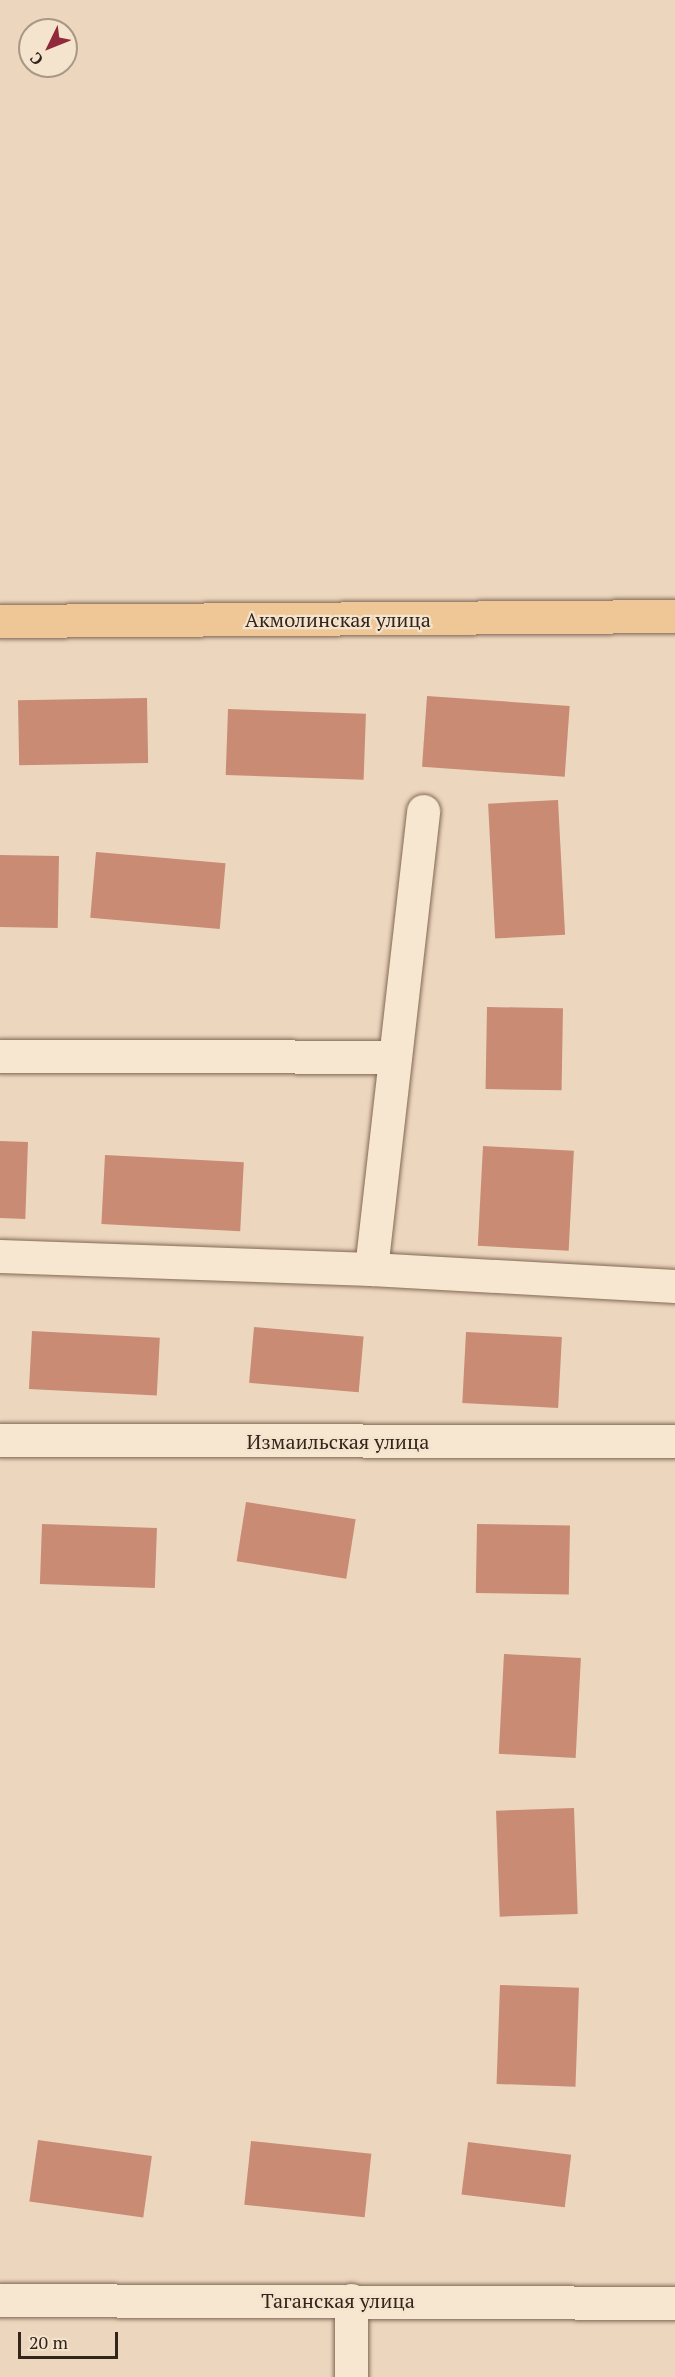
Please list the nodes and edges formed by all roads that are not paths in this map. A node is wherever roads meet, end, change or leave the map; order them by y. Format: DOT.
graph roads {
  1 [pos="675,616"];
  2 [pos="0,621"];
  3 [pos="423,811"];
  4 [pos="0,1056"];
  5 [pos="395,1057"];
  6 [pos="0,1256"];
  7 [pos="371,1269"];
  8 [pos="675,1286"];
  9 [pos="0,1440"];
  10 [pos="675,1441"];
  11 [pos="0,2300"];
  12 [pos="351,2300"];
  13 [pos="675,2303"];
  14 [pos="351,2377"];
  1 -- 2 [label="main road, Акмолинская улица"];
  3 -- 5 [label="street"];
  4 -- 5 [label="street"];
  5 -- 7 [label="street"];
  6 -- 7 [label="street"];
  7 -- 8 [label="street"];
  9 -- 10 [label="street, Измаильская улица"];
  11 -- 12 [label="street, Таганская улица"];
  12 -- 13 [label="street, Таганская улица"];
  12 -- 14 [label="street"];
}
